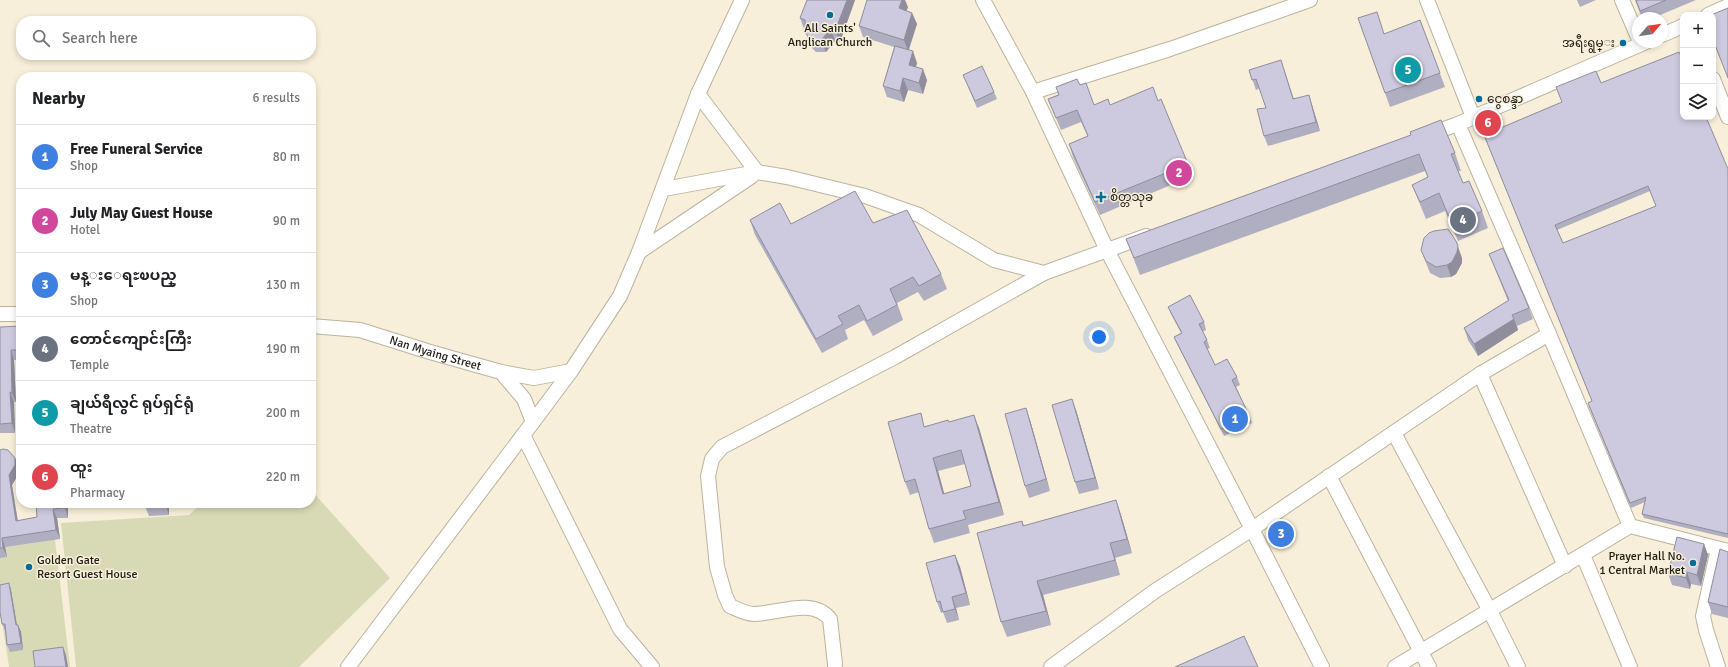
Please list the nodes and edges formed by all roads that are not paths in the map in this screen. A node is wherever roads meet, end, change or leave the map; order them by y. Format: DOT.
graph roads {
  1 [pos="742,0"];
  2 [pos="983,0"];
  3 [pos="1310,0"];
  4 [pos="1427,0"];
  5 [pos="1622,0"];
  6 [pos="1728,6"];
  7 [pos="1715,12"];
  8 [pos="1632,22"];
  9 [pos="1680,27"];
  10 [pos="1668,32"];
  11 [pos="1632,45"];
  12 [pos="1716,84"];
  13 [pos="1033,92"];
  14 [pos="698,94"];
  15 [pos="1724,96"];
  16 [pos="1473,117"];
  17 [pos="1728,117"];
  18 [pos="1458,124"];
  19 [pos="1416,139"];
  20 [pos="757,172"];
  21 [pos="664,189"];
  22 [pos="1159,232"];
  23 [pos="1107,250"];
  24 [pos="639,252"];
  25 [pos="1044,273"];
  26 [pos="0,314"];
  27 [pos="16,314"];
  28 [pos="316,326"];
  29 [pos="1549,334"];
  30 [pos="571,371"];
  31 [pos="501,372"];
  32 [pos="1480,374"];
  33 [pos="534,422"];
  34 [pos="1394,433"];
  35 [pos="523,436"];
  36 [pos="1329,476"];
  37 [pos="1630,526"];
  38 [pos="1252,530"];
  39 [pos="1723,550"];
  40 [pos="1583,555"];
  41 [pos="1565,566"];
  42 [pos="1490,611"];
  43 [pos="1421,652"];
  44 [pos="835,664"];
  45 [pos="348,667"];
  46 [pos="652,667"];
  47 [pos="1051,667"];
  48 [pos="1322,667"];
  49 [pos="1395,667"];
  50 [pos="1429,667"];
  51 [pos="1518,667"];
  52 [pos="1630,667"];
  53 [pos="1718,667"];
  1 -- 14 [label="street"];
  2 -- 13 [label="street"];
  3 -- 13 [label="street"];
  4 -- 16 [label="street"];
  5 -- 8 [label="street"];
  6 -- 7 [label="street"];
  9 -- 10 [label="street"];
  11 -- 16 [label="street"];
  12 -- 15 [label="street"];
  13 -- 23 [label="street"];
  14 -- 20 [label="street"];
  14 -- 21 [label="street"];
  15 -- 17 [label="street"];
  16 -- 18 [label="street"];
  18 -- 19 [label="street"];
  18 -- 29 [label="street"];
  20 -- 21 [label="street"];
  20 -- 24 [label="street"];
  20 -- 25 [label="street"];
  21 -- 24 [label="street"];
  22 -- 23 [label="street"];
  23 -- 25 [label="street"];
  23 -- 38 [label="street"];
  24 -- 30 [label="street"];
  25 -- 44 [label="street"];
  26 -- 27 [label="street"];
  28 -- 31 [label="street, Nan Myaing Street"];
  29 -- 32 [label="street"];
  29 -- 37 [label="street"];
  30 -- 31 [label="street, Nan Myaing Street"];
  30 -- 33 [label="street"];
  31 -- 33 [label="street"];
  32 -- 34 [label="street"];
  32 -- 41 [label="street"];
  33 -- 35 [label="street"];
  34 -- 36 [label="street"];
  34 -- 42 [label="street"];
  35 -- 45 [label="street"];
  35 -- 46 [label="street"];
  36 -- 38 [label="street"];
  36 -- 43 [label="street"];
  37 -- 39 [label="street"];
  37 -- 40 [label="street"];
  38 -- 47 [label="street"];
  38 -- 48 [label="street"];
  39 -- 53 [label="street"];
  40 -- 41 [label="street"];
  40 -- 52 [label="street"];
  41 -- 42 [label="street"];
  42 -- 43 [label="street"];
  42 -- 51 [label="street"];
  43 -- 49 [label="street"];
  43 -- 50 [label="street"];
}
